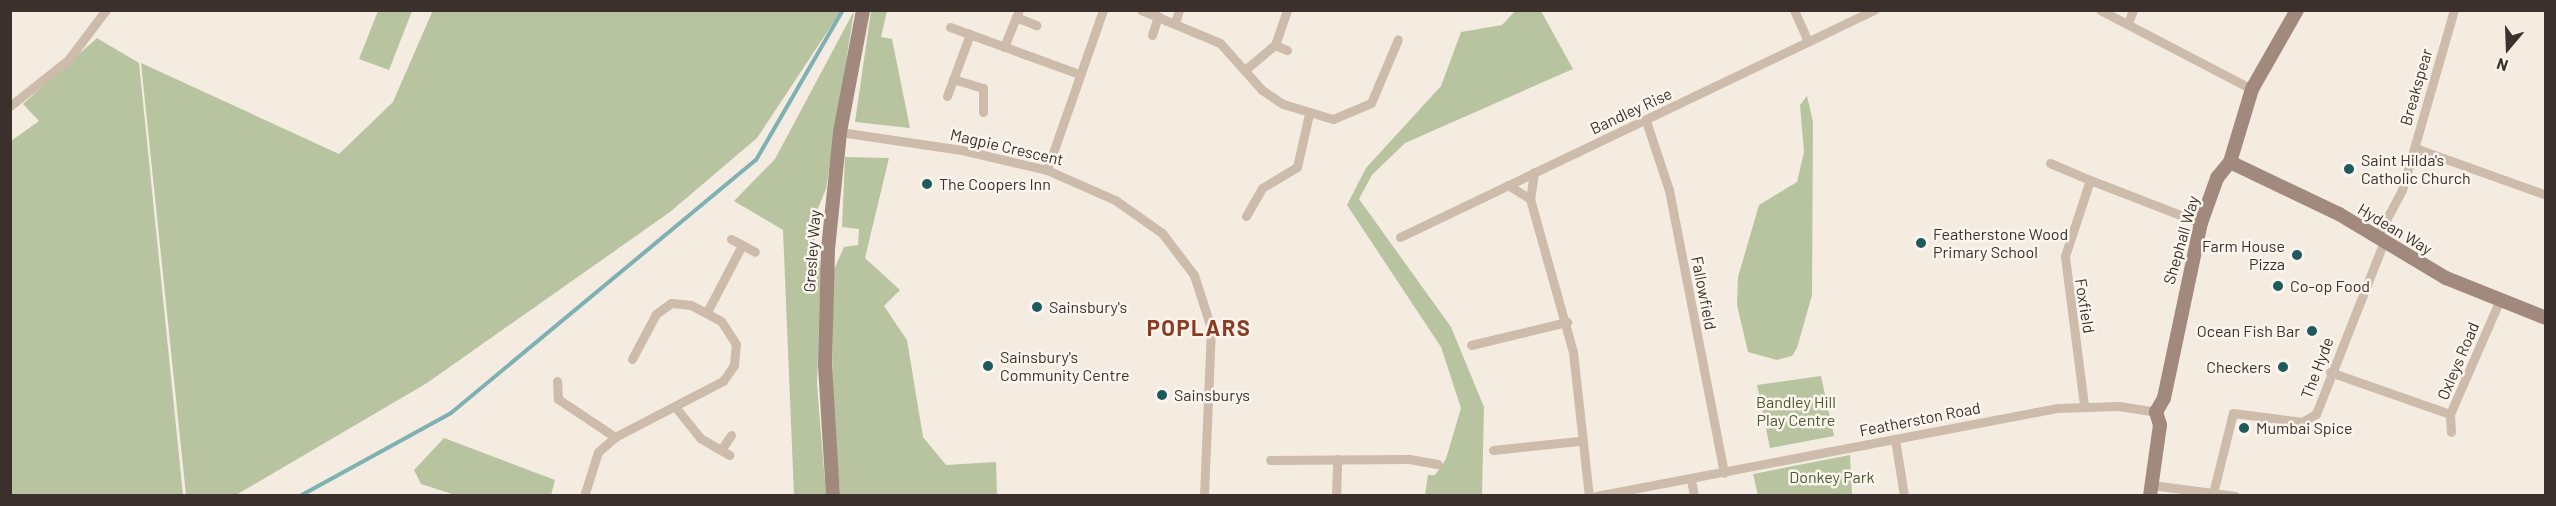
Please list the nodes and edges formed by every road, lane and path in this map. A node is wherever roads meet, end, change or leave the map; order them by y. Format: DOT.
graph roads {
  1 [pos="106,10"];
  2 [pos="863,10"];
  3 [pos="1103,10"];
  4 [pos="1141,10"];
  5 [pos="1179,10"];
  6 [pos="1287,10"];
  7 [pos="1794,10"];
  8 [pos="1874,10"];
  9 [pos="2100,10"];
  10 [pos="2133,10"];
  11 [pos="2297,10"];
  12 [pos="2454,10"];
  13 [pos="1017,14"];
  14 [pos="1158,16"];
  15 [pos="1175,22"];
  16 [pos="2128,23"];
  17 [pos="1036,25"];
  18 [pos="950,27"];
  19 [pos="969,34"];
  20 [pos="1152,35"];
  21 [pos="1398,39"];
  22 [pos="1808,42"];
  23 [pos="1275,45"];
  24 [pos="1004,46"];
  25 [pos="1287,50"];
  26 [pos="1392,57"];
  27 [pos="1402,60"];
  28 [pos="1246,69"];
  29 [pos="1079,74"];
  30 [pos="953,79"];
  31 [pos="2253,89"];
  32 [pos="947,96"];
  33 [pos="10,106"];
  34 [pos="983,112"];
  35 [pos="1309,114"];
  36 [pos="1646,121"];
  37 [pos="840,132"];
  38 [pos="2415,147"];
  39 [pos="2230,162"];
  40 [pos="2050,163"];
  41 [pos="1047,170"];
  42 [pos="1534,172"];
  43 [pos="2091,180"];
  44 [pos="1508,185"];
  45 [pos="2546,195"];
  46 [pos="1530,199"];
  47 [pos="1246,216"];
  48 [pos="2201,223"];
  49 [pos="1400,237"];
  50 [pos="731,239"];
  51 [pos="2380,239"];
  52 [pos="742,245"];
  53 [pos="755,252"];
  54 [pos="2499,302"];
  55 [pos="707,312"];
  56 [pos="2546,318"];
  57 [pos="1567,322"];
  58 [pos="628,342"];
  59 [pos="1471,345"];
  60 [pos="638,348"];
  61 [pos="632,359"];
  62 [pos="2330,372"];
  63 [pos="557,381"];
  64 [pos="2084,405"];
  65 [pos="676,408"];
  66 [pos="2156,411"];
  67 [pos="2450,414"];
  68 [pos="2451,432"];
  69 [pos="731,435"];
  70 [pos="615,437"];
  71 [pos="1895,439"];
  72 [pos="1579,441"];
  73 [pos="721,450"];
  74 [pos="1493,450"];
  75 [pos="730,455"];
  76 [pos="1337,459"];
  77 [pos="1270,460"];
  78 [pos="1438,464"];
  79 [pos="1724,473"];
  80 [pos="1691,479"];
  81 [pos="2151,490"];
  82 [pos="2213,493"];
  83 [pos="584,495"];
  84 [pos="833,495"];
  85 [pos="1204,495"];
  86 [pos="1336,495"];
  87 [pos="1589,495"];
  88 [pos="1596,495"];
  89 [pos="1694,495"];
  90 [pos="1904,495"];
  91 [pos="2235,495"];
  1 -- 33 [label="street"];
  2 -- 37 [label="street, Gresley Way"];
  3 -- 29 [label="street"];
  4 -- 14 [label="street"];
  5 -- 15 [label="street"];
  6 -- 23 [label="street"];
  7 -- 22 [label="street"];
  8 -- 22 [label="street, Bandley Rise"];
  9 -- 16 [label="street"];
  10 -- 16 [label="street"];
  11 -- 31 [label="street, Shephall Way"];
  12 -- 38 [label="street, Breakspear"];
  13 -- 17 [label="street"];
  13 -- 24 [label="street"];
  14 -- 15 [label="street"];
  14 -- 20 [label="street"];
  15 -- 28 [label="street"];
  16 -- 31 [label="street"];
  18 -- 19 [label="street"];
  19 -- 24 [label="street"];
  19 -- 30 [label="street"];
  21 -- 26 [label="street"];
  22 -- 36 [label="street, Bandley Rise"];
  23 -- 25 [label="street"];
  23 -- 28 [label="street"];
  24 -- 29 [label="street"];
  26 -- 27 [label="street"];
  26 -- 35 [label="street"];
  28 -- 35 [label="street"];
  29 -- 41 [label="street"];
  30 -- 32 [label="street"];
  30 -- 34 [label="street"];
  31 -- 39 [label="street, Shephall Way"];
  35 -- 47 [label="street"];
  36 -- 42 [label="street, Bandley Rise"];
  36 -- 79 [label="street, Fallowfield"];
  37 -- 41 [label="street, Magpie Crescent"];
  37 -- 84 [label="street, Gresley Way"];
  38 -- 45 [label="street"];
  38 -- 51 [label="street, Breakspear"];
  39 -- 48 [label="street, Shephall Way"];
  39 -- 51 [label="street, Hydean Way"];
  40 -- 43 [label="street"];
  41 -- 85 [label="street, Magpie Crescent"];
  42 -- 44 [label="street, Bandley Rise"];
  42 -- 46 [label="street"];
  43 -- 48 [label="street"];
  43 -- 64 [label="street, Foxfield"];
  44 -- 46 [label="street"];
  44 -- 49 [label="street, Bandley Rise"];
  46 -- 57 [label="street"];
  48 -- 66 [label="street, Shephall Way"];
  50 -- 52 [label="street"];
  51 -- 54 [label="street, Hydean Way"];
  51 -- 62 [label="street, The Hyde"];
  52 -- 53 [label="street"];
  52 -- 55 [label="street"];
  54 -- 56 [label="street, Hydean Way"];
  54 -- 67 [label="street, Oxleys Road"];
  55 -- 60 [label="street"];
  55 -- 65 [label="street"];
  57 -- 59 [label="street"];
  57 -- 72 [label="street"];
  58 -- 60 [label="street"];
  60 -- 61 [label="street"];
  62 -- 67 [label="street, Oxleys Road"];
  62 -- 82 [label="street, The Hyde"];
  63 -- 70 [label="street"];
  64 -- 66 [label="street, Featherston Road"];
  64 -- 71 [label="street, Featherston Road"];
  65 -- 70 [label="street"];
  65 -- 73 [label="street"];
  66 -- 81 [label="street, Shephall Way"];
  67 -- 68 [label="street"];
  69 -- 73 [label="street"];
  70 -- 83 [label="street"];
  71 -- 79 [label="street, Featherston Road"];
  71 -- 90 [label="street"];
  72 -- 74 [label="street"];
  72 -- 87 [label="street"];
  73 -- 75 [label="street"];
  76 -- 77 [label="street"];
  76 -- 78 [label="street"];
  76 -- 86 [label="street"];
  79 -- 80 [label="street, Featherston Road"];
  80 -- 88 [label="street, Featherston Road"];
  80 -- 89 [label="street"];
  81 -- 82 [label="street"];
  82 -- 91 [label="street"];
}
